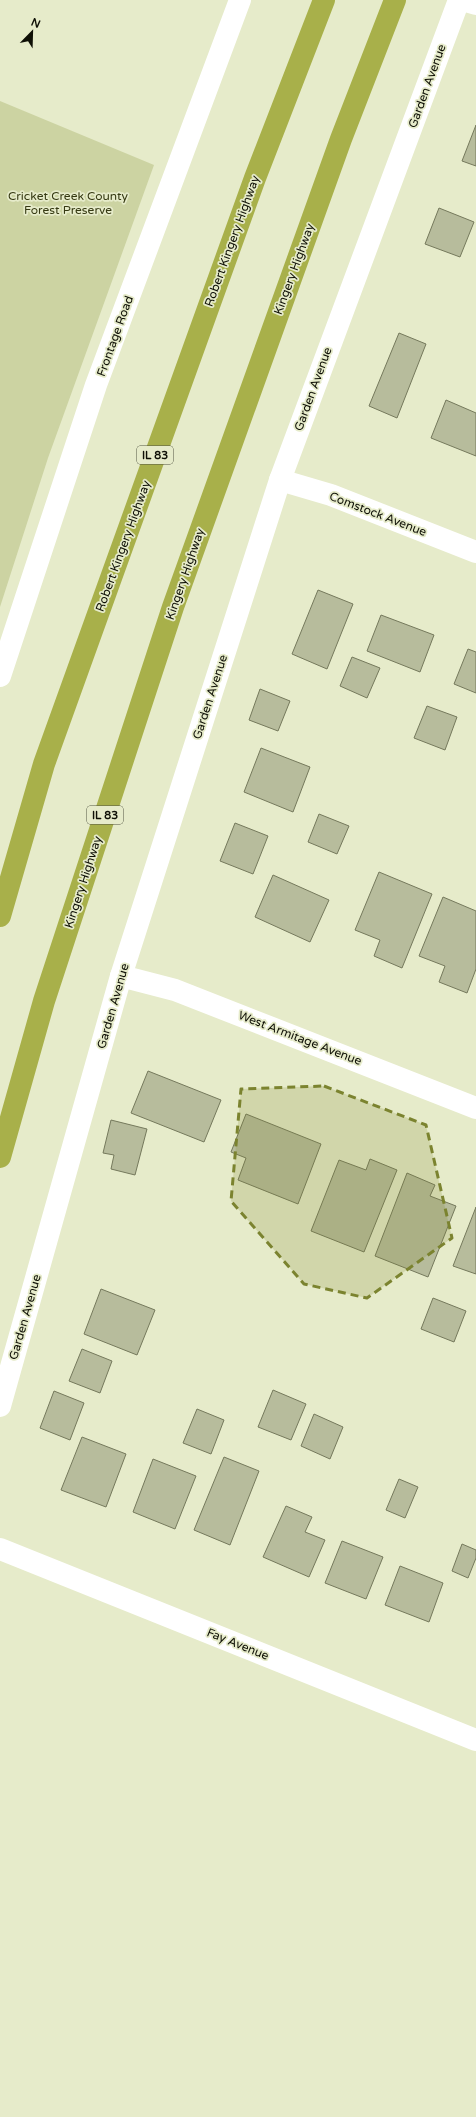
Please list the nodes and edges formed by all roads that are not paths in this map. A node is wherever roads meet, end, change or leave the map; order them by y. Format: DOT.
graph roads {
  1 [pos="240,0"];
  2 [pos="324,0"];
  3 [pos="395,0"];
  4 [pos="459,0"];
  5 [pos="462,0"];
  6 [pos="476,4"];
  7 [pos="280,480"];
  8 [pos="476,552"];
  9 [pos="0,676"];
  10 [pos="0,916"];
  11 [pos="121,976"];
  12 [pos="476,1108"];
  13 [pos="0,1157"];
  14 [pos="0,1406"];
  15 [pos="0,1549"];
  16 [pos="476,1740"];
  1 -- 9 [label="street, Frontage Road"];
  2 -- 10 [label="highway, Robert Kingery Highway / IL 83"];
  3 -- 13 [label="highway, Kingery Highway / IL 83"];
  4 -- 7 [label="street, Garden Avenue"];
  5 -- 6 [label="street"];
  7 -- 8 [label="street, Comstock Avenue"];
  7 -- 11 [label="street, Garden Avenue"];
  11 -- 12 [label="street, West Armitage Avenue"];
  11 -- 14 [label="street, Garden Avenue"];
  15 -- 16 [label="street, Fay Avenue"];
}
